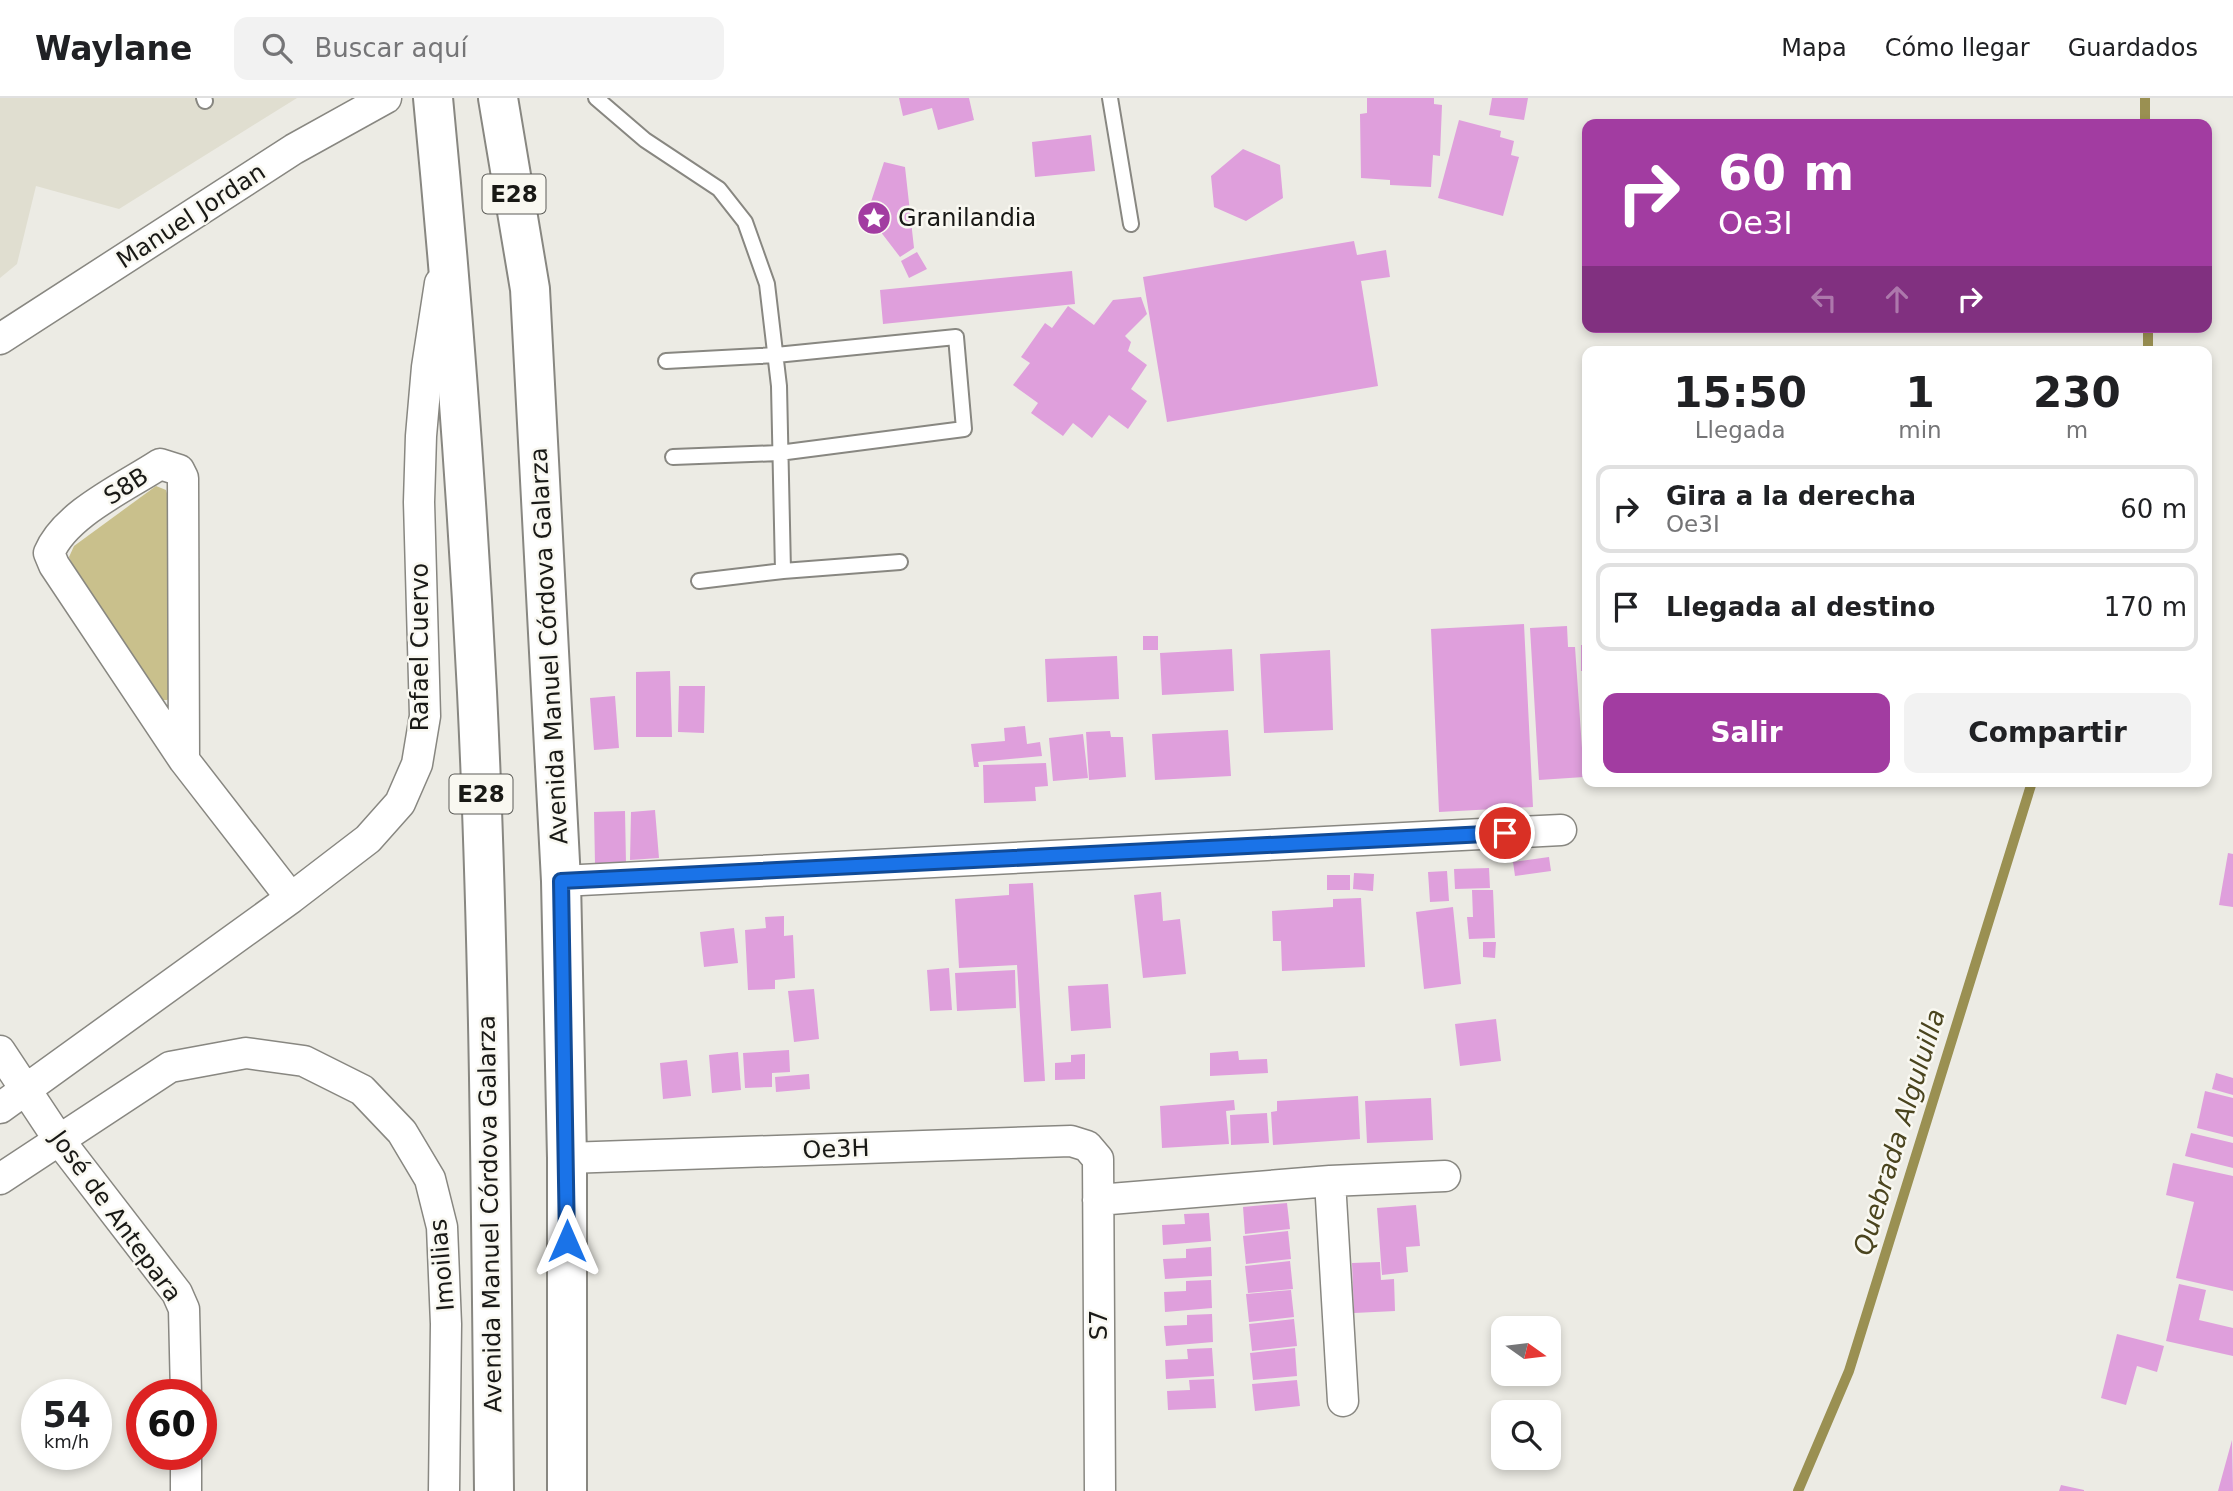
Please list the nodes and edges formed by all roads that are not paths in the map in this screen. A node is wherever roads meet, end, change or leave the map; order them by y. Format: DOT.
graph roads {
  1 [pos="386,98"];
  2 [pos="433,98"];
  3 [pos="596,98"];
  4 [pos="1110,98"];
  5 [pos="492,100"];
  6 [pos="1131,224"];
  7 [pos="447,238"];
  8 [pos="0,339"];
  9 [pos="776,355"];
  10 [pos="666,361"];
  11 [pos="779,453"];
  12 [pos="673,457"];
  13 [pos="900,562"];
  14 [pos="783,572"];
  15 [pos="699,580"];
  16 [pos="184,760"];
  17 [pos="1561,830"];
  18 [pos="561,881"];
  19 [pos="291,898"];
  20 [pos="0,1051"];
  21 [pos="26,1090"];
  22 [pos="0,1108"];
  23 [pos="59,1140"];
  24 [pos="568,1158"];
  25 [pos="1098,1159"];
  26 [pos="1445,1175"];
  27 [pos="0,1179"];
  28 [pos="1330,1181"];
  29 [pos="1098,1200"];
  30 [pos="186,1379"];
  31 [pos="1343,1401"];
  32 [pos="186,1470"];
  33 [pos="186,1491"];
  34 [pos="444,1491"];
  35 [pos="494,1491"];
  36 [pos="567,1491"];
  37 [pos="1100,1491"];
  1 -- 8 [label="street, Manuel Jordan"];
  2 -- 7 [label="main road, Avenida Manuel Córdova Galarza / E28"];
  3 -- 9 [label="lane"];
  4 -- 6 [label="lane"];
  5 -- 18 [label="main road, Avenida Manuel Córdova Galarza / E28"];
  7 -- 19 [label="street, Rafael Cuervo"];
  7 -- 35 [label="main road, Avenida Manuel Córdova Galarza / E28"];
  9 -- 10 [label="lane"];
  9 -- 11 [label="lane"];
  9 -- 11 [label="lane"];
  11 -- 12 [label="lane"];
  11 -- 14 [label="lane"];
  13 -- 14 [label="lane"];
  14 -- 15 [label="lane"];
  16 -- 16 [label="street, S8B"];
  16 -- 19 [label="street, S8B"];
  17 -- 18 [label="street"];
  18 -- 24 [label="main road, Avenida Manuel Córdova Galarza / E28"];
  19 -- 21 [label="street, Rafael Cuervo"];
  20 -- 21 [label="street, José de Antepara"];
  21 -- 22 [label="street, Rafael Cuervo"];
  21 -- 23 [label="street, José de Antepara"];
  23 -- 27 [label="street, Imoilias"];
  23 -- 30 [label="street, José de Antepara"];
  23 -- 34 [label="street, Imoilias"];
  24 -- 25 [label="street, Oe3H"];
  24 -- 36 [label="main road, Avenida Manuel Córdova Galarza / E28"];
  25 -- 29 [label="street, S7"];
  26 -- 28 [label="street"];
  28 -- 29 [label="street"];
  28 -- 31 [label="street"];
  29 -- 37 [label="street, S7"];
  32 -- 33 [label="street"];
}
